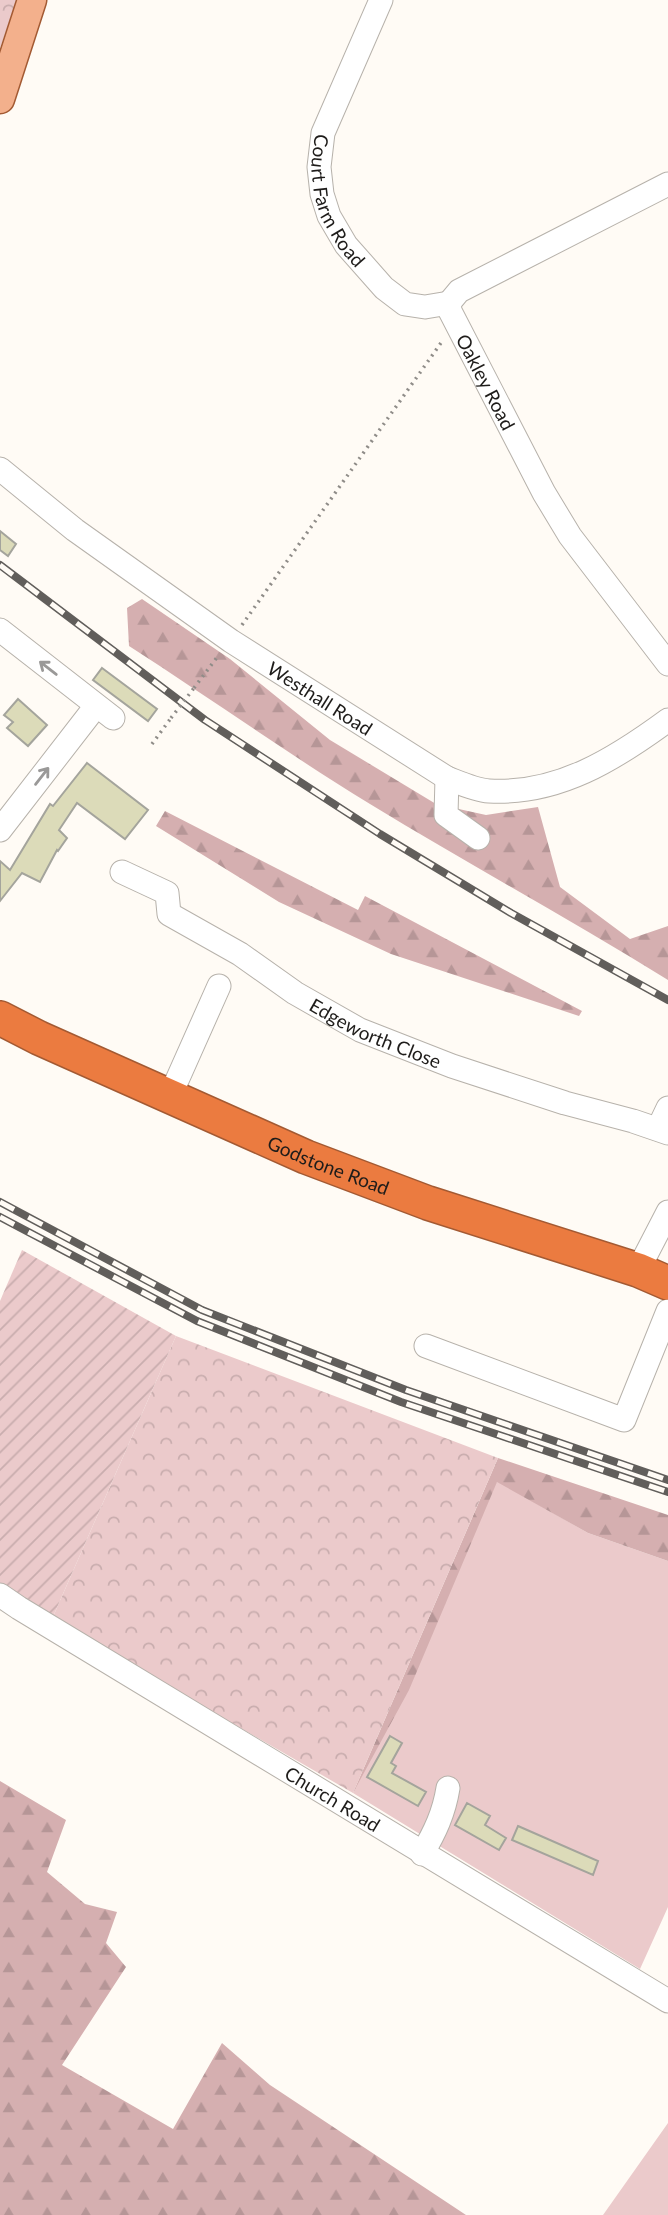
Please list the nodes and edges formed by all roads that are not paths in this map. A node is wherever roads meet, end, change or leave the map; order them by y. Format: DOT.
graph roads {
  1 [pos="32,0"];
  2 [pos="381,0"];
  3 [pos="0,99"];
  4 [pos="668,184"];
  5 [pos="452,312"];
  6 [pos="0,469"];
  7 [pos="0,630"];
  8 [pos="668,664"];
  9 [pos="667,722"];
  10 [pos="447,778"];
  11 [pos="0,830"];
  12 [pos="478,838"];
  13 [pos="122,872"];
  14 [pos="219,986"];
  15 [pos="0,1018"];
  16 [pos="170,1096"];
  17 [pos="668,1108"];
  18 [pos="663,1131"];
  19 [pos="668,1212"];
  20 [pos="653,1277"];
  21 [pos="668,1311"];
  22 [pos="426,1346"];
  23 [pos="0,1595"];
  24 [pos="448,1788"];
  25 [pos="422,1854"];
  26 [pos="668,2001"];
  1 -- 3 [label="main road"];
  2 -- 5 [label="street, Court Farm Road"];
  4 -- 5 [label="street"];
  5 -- 8 [label="street, Oakley Road"];
  6 -- 10 [label="street, Westhall Road"];
  11 -- 7 [label="street, one-way"];
  9 -- 10 [label="street, Westhall Road"];
  10 -- 12 [label="street"];
  13 -- 18 [label="street, Edgeworth Close"];
  14 -- 16 [label="street"];
  15 -- 16 [label="highway, Godstone Road"];
  16 -- 20 [label="highway, Godstone Road"];
  17 -- 18 [label="street"];
  19 -- 20 [label="street"];
  21 -- 22 [label="street"];
  23 -- 25 [label="street, Church Road"];
  24 -- 25 [label="street"];
  25 -- 26 [label="street, Church Road"];
}
